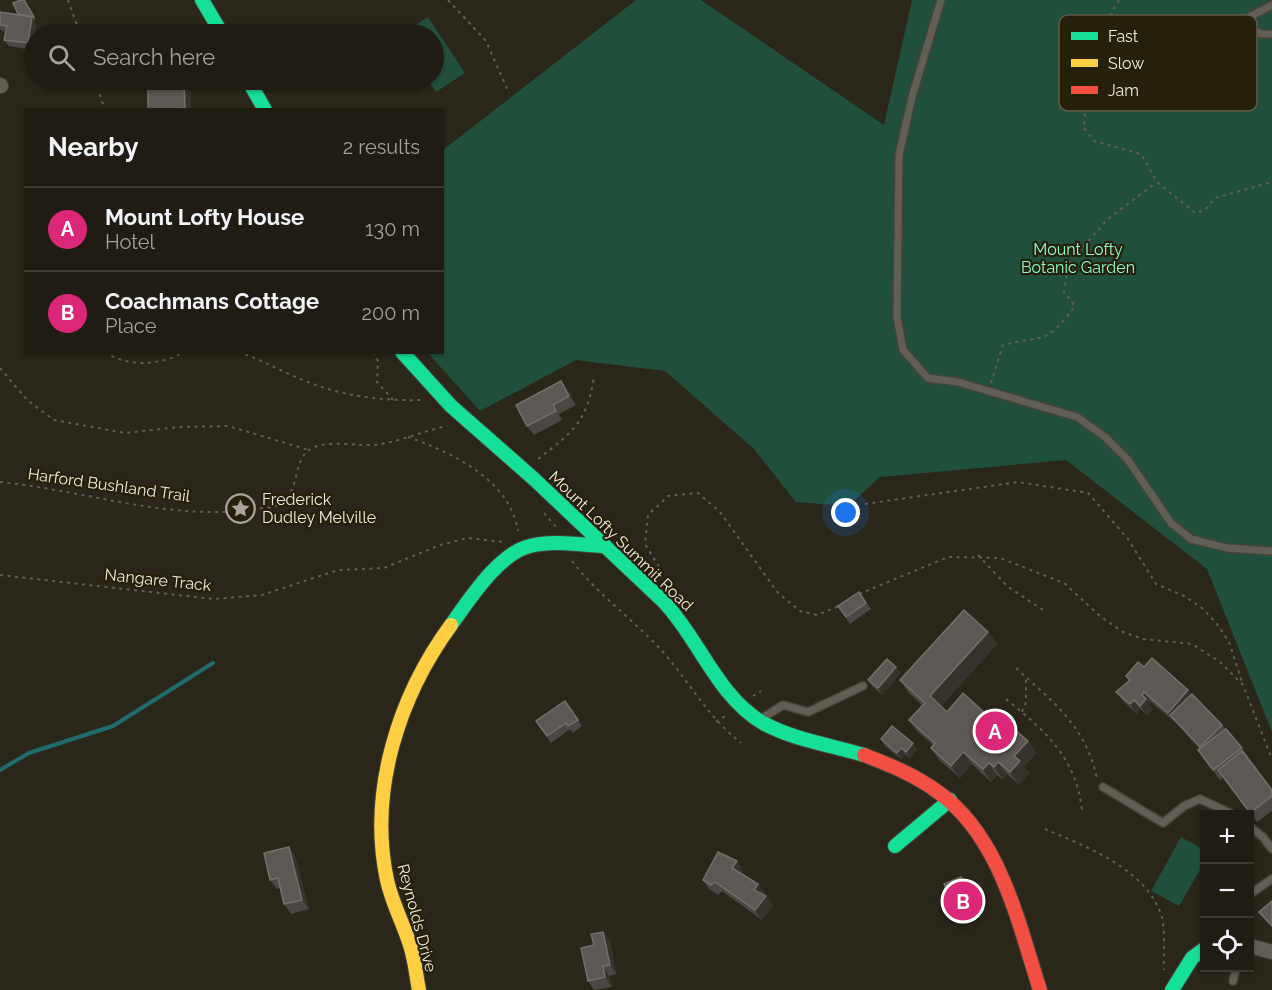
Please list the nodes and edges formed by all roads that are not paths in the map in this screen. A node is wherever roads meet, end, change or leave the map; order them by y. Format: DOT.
graph roads {
  1 [pos="202,0"];
  2 [pos="941,0"];
  3 [pos="1272,5"];
  4 [pos="1253,15"];
  5 [pos="216,24"];
  6 [pos="1257,32"];
  7 [pos="1272,34"];
  8 [pos="254,90"];
  9 [pos="264,108"];
  10 [pos="403,354"];
  11 [pos="605,546"];
  12 [pos="1272,550"];
  13 [pos="863,686"];
  14 [pos="759,720"];
  15 [pos="1100,784"];
  16 [pos="950,800"];
  17 [pos="1224,810"];
  18 [pos="1254,830"];
  19 [pos="895,846"];
  20 [pos="1272,849"];
  21 [pos="1272,879"];
  22 [pos="1254,891"];
  23 [pos="1254,947"];
  24 [pos="1200,951"];
  25 [pos="1272,952"];
  26 [pos="1235,972"];
  27 [pos="1233,981"];
  28 [pos="1175,984"];
  29 [pos="419,990"];
  30 [pos="1040,990"];
  1 -- 5 [label="main road"];
  2 -- 12 [label="lane"];
  3 -- 4 [label="lane"];
  6 -- 7 [label="lane"];
  8 -- 9 [label="main road"];
  10 -- 11 [label="main road, Mount Lofty Summit Road"];
  11 -- 14 [label="main road, Mount Lofty Summit Road"];
  11 -- 29 [label="main road, Reynolds Drive"];
  13 -- 14 [label="lane"];
  14 -- 16 [label="main road, Mount Lofty Summit Road"];
  15 -- 17 [label="lane"];
  16 -- 19 [label="main road"];
  16 -- 30 [label="main road, Mount Lofty Summit Road"];
  18 -- 20 [label="lane"];
  21 -- 22 [label="lane"];
  23 -- 25 [label="street"];
  24 -- 28 [label="main road"];
  26 -- 27 [label="lane"];
}
